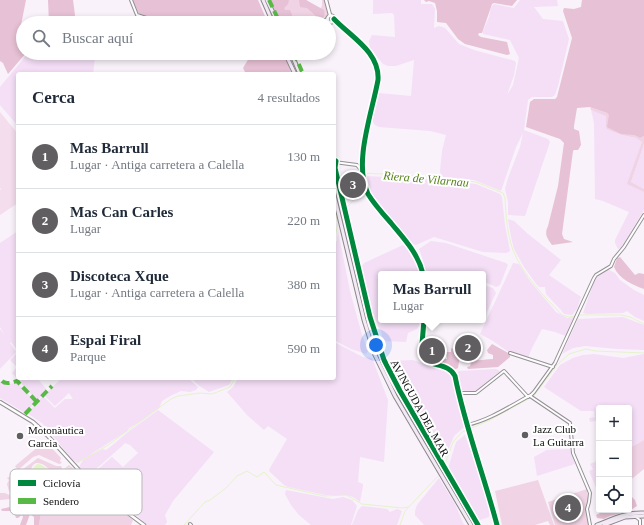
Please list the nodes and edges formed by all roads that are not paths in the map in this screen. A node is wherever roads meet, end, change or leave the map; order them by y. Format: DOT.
graph roads {
  1 [pos="131,0"];
  2 [pos="263,0"];
  3 [pos="267,0"];
  4 [pos="326,0"];
  5 [pos="330,15"];
  6 [pos="140,16"];
  7 [pos="270,16"];
  8 [pos="275,16"];
  9 [pos="336,21"];
  10 [pos="288,60"];
  11 [pos="294,60"];
  12 [pos="294,72"];
  13 [pos="299,72"];
  14 [pos="362,161"];
  15 [pos="336,163"];
  16 [pos="356,165"];
  17 [pos="362,171"];
  18 [pos="336,185"];
  19 [pos="336,203"];
  20 [pos="644,215"];
  21 [pos="422,271"];
  22 [pos="424,323"];
  23 [pos="510,353"];
  24 [pos="553,367"];
  25 [pos="459,393"];
  26 [pos="529,397"];
  27 [pos="0,402"];
  28 [pos="467,426"];
  29 [pos="78,469"];
  30 [pos="644,513"];
  31 [pos="131,515"];
  32 [pos="644,516"];
  33 [pos="623,518"];
  34 [pos="144,525"];
  35 [pos="471,525"];
  36 [pos="476,525"];
  37 [pos="497,525"];
  38 [pos="590,525"];
  39 [pos="597,525"];
  40 [pos="604,525"];
  41 [pos="640,525"];
  1 -- 6 [label="street"];
  2 -- 7 [label="main road"];
  3 -- 8 [label="main road"];
  4 -- 5 [label="street"];
  9 -- 14 [label="street"];
  10 -- 12 [label="main road"];
  11 -- 13 [label="main road"];
  14 -- 16 [label="street"];
  14 -- 17 [label="street"];
  15 -- 16 [label="street"];
  16 -- 17 [label="street"];
  17 -- 21 [label="street"];
  18 -- 36 [label="main road, AVINGUDA DEL MAR"];
  19 -- 35 [label="main road, AVINGUDA DEL MAR"];
  20 -- 24 [label="street"];
  22 -- 25 [label="street"];
  23 -- 24 [label="street"];
  24 -- 26 [label="street"];
  25 -- 26 [label="street"];
  25 -- 28 [label="street"];
  26 -- 28 [label="street"];
  26 -- 38 [label="street"];
  27 -- 29 [label="street"];
  28 -- 37 [label="street"];
  30 -- 39 [label="main road"];
  31 -- 34 [label="street"];
  32 -- 33 [label="main road"];
  33 -- 40 [label="main road"];
  33 -- 41 [label="street"];
}
